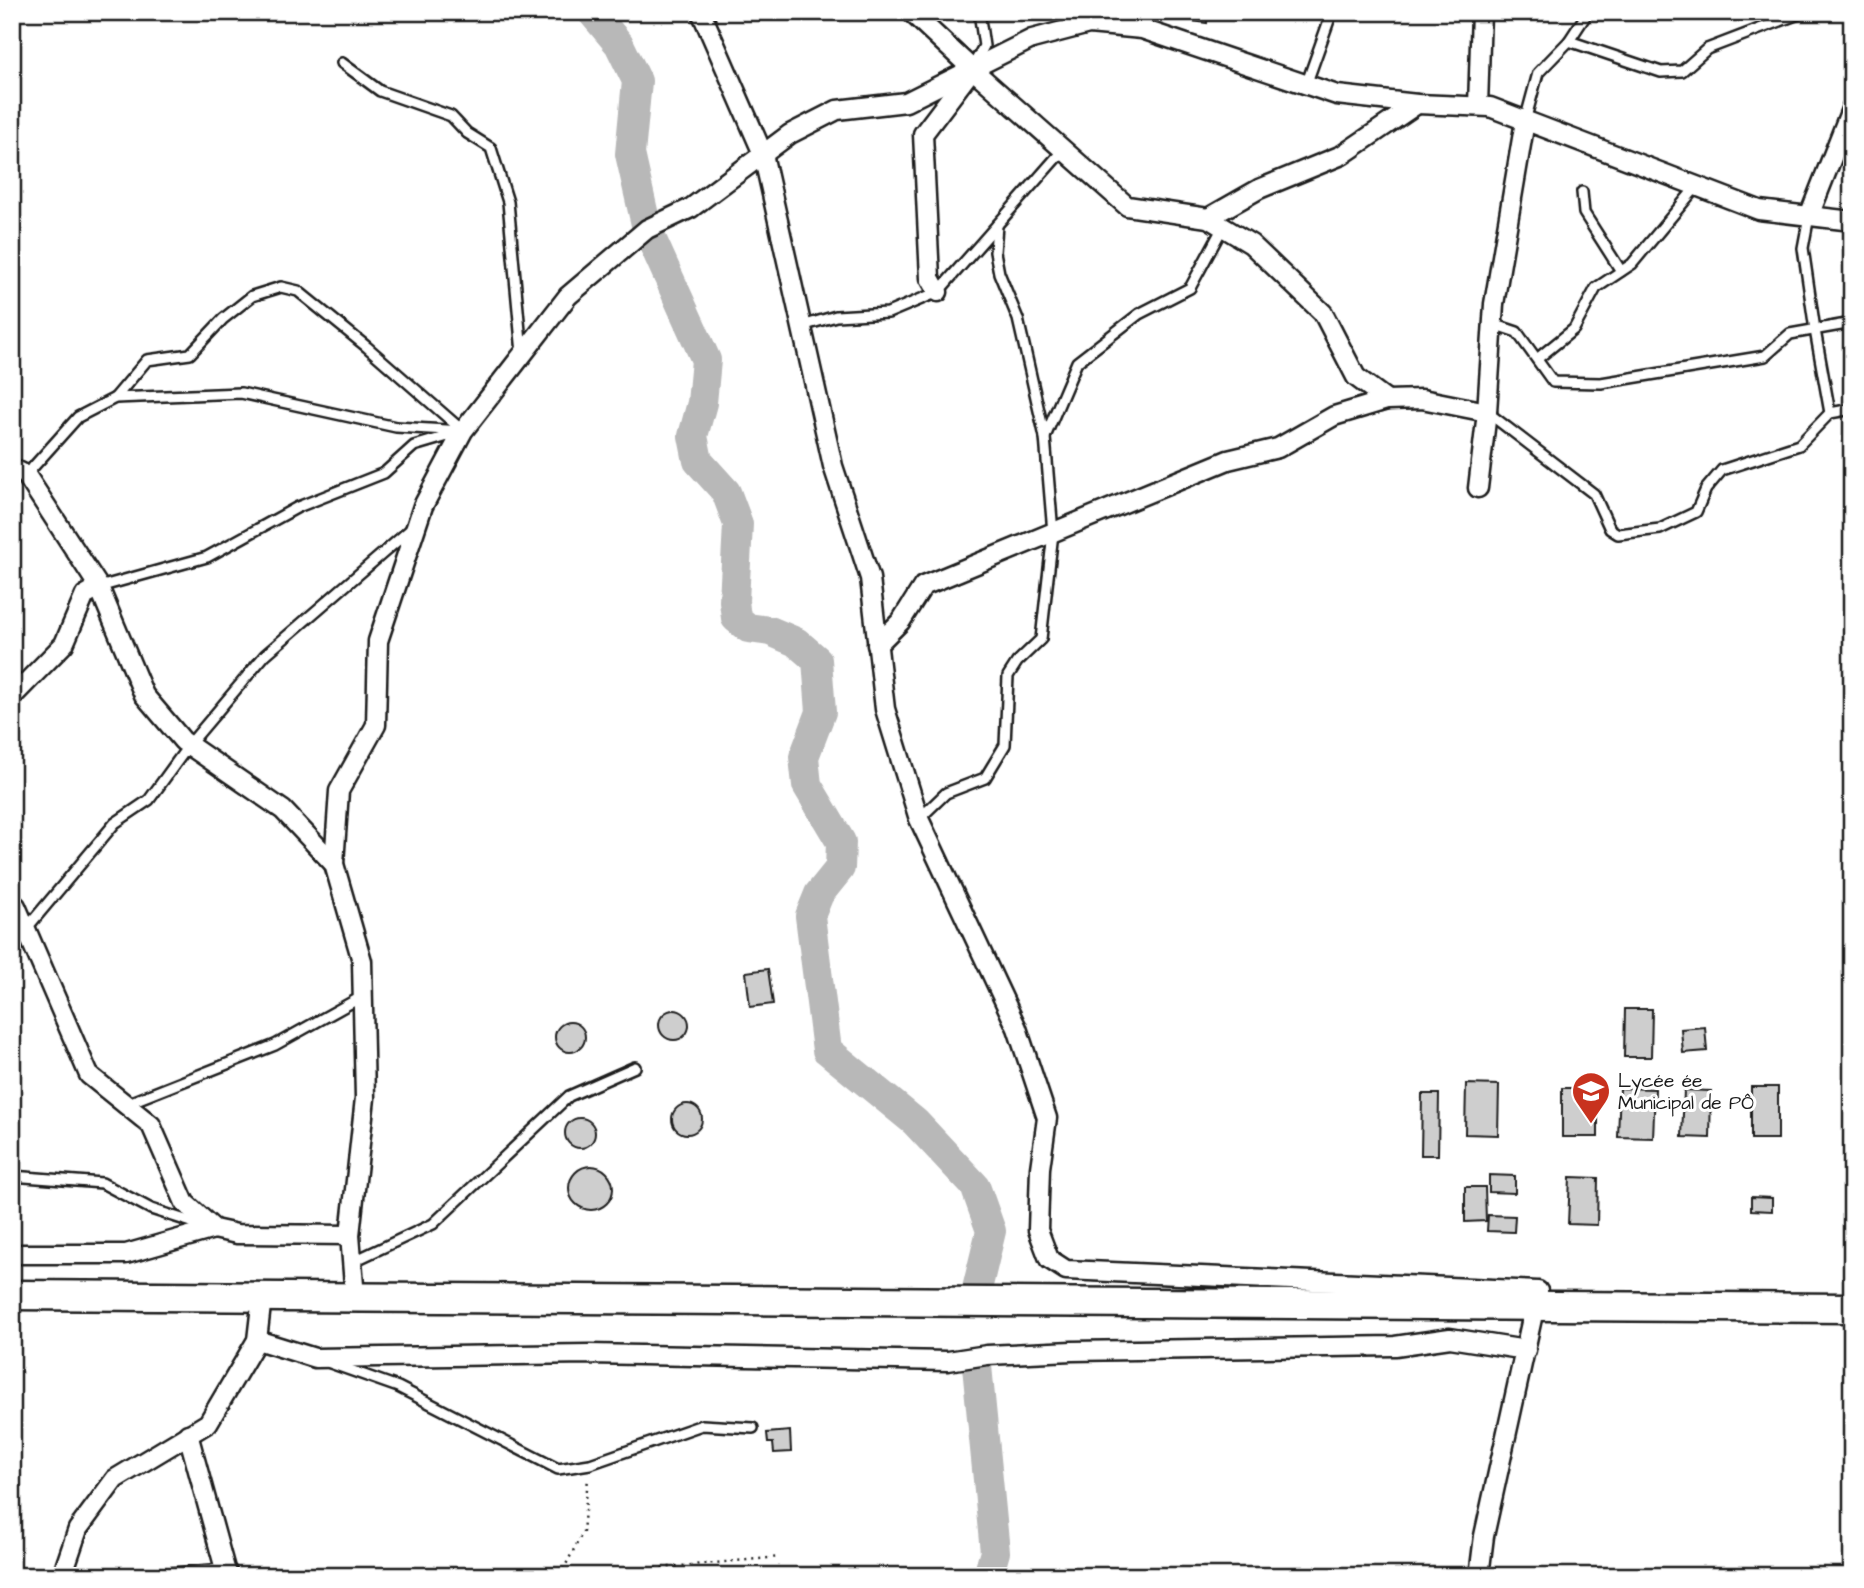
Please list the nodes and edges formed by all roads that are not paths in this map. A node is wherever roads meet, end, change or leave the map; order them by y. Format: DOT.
graph roads {
  1 [pos="701,12"];
  2 [pos="911,12"];
  3 [pos="979,12"];
  4 [pos="1481,12"];
  5 [pos="1588,12"];
  6 [pos="1804,12"];
  7 [pos="1330,13"];
  8 [pos="1086,16"];
  9 [pos="1569,40"];
  10 [pos="342,63"];
  11 [pos="972,69"];
  12 [pos="1306,85"];
  13 [pos="1417,104"];
  14 [pos="1478,106"];
  15 [pos="1852,107"];
  16 [pos="1525,121"];
  17 [pos="1063,150"];
  18 [pos="763,154"];
  19 [pos="1697,186"];
  20 [pos="1582,192"];
  21 [pos="1810,216"];
  22 [pos="1852,221"];
  23 [pos="1215,223"];
  24 [pos="997,225"];
  25 [pos="1621,271"];
  26 [pos="938,292"];
  27 [pos="1852,323"];
  28 [pos="1493,324"];
  29 [pos="802,326"];
  30 [pos="1815,330"];
  31 [pos="522,355"];
  32 [pos="1537,359"];
  33 [pos="115,398"];
  34 [pos="1387,400"];
  35 [pos="1852,409"];
  36 [pos="1487,412"];
  37 [pos="1830,413"];
  38 [pos="463,431"];
  39 [pos="1045,437"];
  40 [pos="19,471"];
  41 [pos="1478,488"];
  42 [pos="417,523"];
  43 [pos="1053,533"];
  44 [pos="99,587"];
  45 [pos="877,645"];
  46 [pos="12,697"];
  47 [pos="189,745"];
  48 [pos="919,818"];
  49 [pos="334,864"];
  50 [pos="12,903"];
  51 [pos="26,929"];
  52 [pos="12,953"];
  53 [pos="363,996"];
  54 [pos="635,1067"];
  55 [pos="125,1104"];
  56 [pos="12,1176"];
  57 [pos="214,1228"];
  58 [pos="349,1235"];
  59 [pos="12,1254"];
  60 [pos="351,1263"];
  61 [pos="12,1295"];
  62 [pos="261,1297"];
  63 [pos="355,1298"];
  64 [pos="1535,1305"];
  65 [pos="1852,1308"];
  66 [pos="257,1340"];
  67 [pos="1526,1350"];
  68 [pos="315,1358"];
  69 [pos="753,1428"];
  70 [pos="188,1434"];
  71 [pos="227,1573"];
  72 [pos="62,1576"];
  73 [pos="133,1576"];
  74 [pos="1479,1576"];
  1 -- 18 [label="street"];
  2 -- 11 [label="street"];
  3 -- 11 [label="lane"];
  4 -- 14 [label="street"];
  5 -- 9 [label="lane"];
  6 -- 9 [label="lane"];
  7 -- 12 [label="lane"];
  8 -- 11 [label="street"];
  8 -- 12 [label="street"];
  9 -- 16 [label="lane"];
  10 -- 31 [label="lane"];
  11 -- 17 [label="street"];
  11 -- 18 [label="street"];
  11 -- 26 [label="street"];
  12 -- 13 [label="street"];
  13 -- 14 [label="street"];
  13 -- 23 [label="street"];
  14 -- 16 [label="street"];
  15 -- 21 [label="street"];
  16 -- 19 [label="street"];
  16 -- 28 [label="street"];
  17 -- 23 [label="street"];
  17 -- 24 [label="lane"];
  18 -- 29 [label="street"];
  18 -- 31 [label="street"];
  19 -- 21 [label="street"];
  19 -- 25 [label="lane"];
  20 -- 25 [label="lane"];
  21 -- 22 [label="street"];
  21 -- 30 [label="lane"];
  23 -- 34 [label="street"];
  23 -- 39 [label="lane"];
  24 -- 26 [label="lane"];
  24 -- 39 [label="lane"];
  25 -- 32 [label="lane"];
  26 -- 29 [label="lane"];
  27 -- 30 [label="lane"];
  28 -- 32 [label="lane"];
  28 -- 36 [label="street"];
  29 -- 45 [label="street"];
  30 -- 32 [label="lane"];
  30 -- 37 [label="lane"];
  31 -- 38 [label="street"];
  33 -- 38 [label="lane"];
  33 -- 38 [label="lane"];
  33 -- 40 [label="lane"];
  34 -- 36 [label="street"];
  34 -- 43 [label="street"];
  35 -- 37 [label="lane"];
  36 -- 37 [label="lane"];
  36 -- 41 [label="street"];
  38 -- 42 [label="street"];
  38 -- 44 [label="lane"];
  39 -- 43 [label="lane"];
  40 -- 44 [label="street"];
  42 -- 47 [label="lane"];
  42 -- 49 [label="street"];
  43 -- 45 [label="street"];
  43 -- 48 [label="lane"];
  44 -- 46 [label="street"];
  44 -- 47 [label="street"];
  45 -- 48 [label="street"];
  47 -- 49 [label="street"];
  47 -- 51 [label="lane"];
  48 -- 64 [label="street"];
  49 -- 53 [label="street"];
  50 -- 51 [label="street"];
  51 -- 52 [label="lane"];
  51 -- 55 [label="street"];
  53 -- 55 [label="lane"];
  53 -- 58 [label="street"];
  54 -- 60 [label="lane"];
  55 -- 57 [label="street"];
  56 -- 57 [label="lane"];
  57 -- 58 [label="street"];
  57 -- 59 [label="street"];
  58 -- 60 [label="street"];
  60 -- 63 [label="street"];
  61 -- 62 [label="highway"];
  62 -- 63 [label="highway"];
  62 -- 66 [label="street"];
  63 -- 64 [label="highway"];
  64 -- 65 [label="highway"];
  64 -- 67 [label="street"];
  66 -- 68 [label="street"];
  66 -- 70 [label="street"];
  67 -- 68 [label="street"];
  67 -- 74 [label="street"];
  68 -- 69 [label="lane"];
  70 -- 71 [label="street"];
  70 -- 72 [label="street"];
  71 -- 73 [label="lane"];
}
